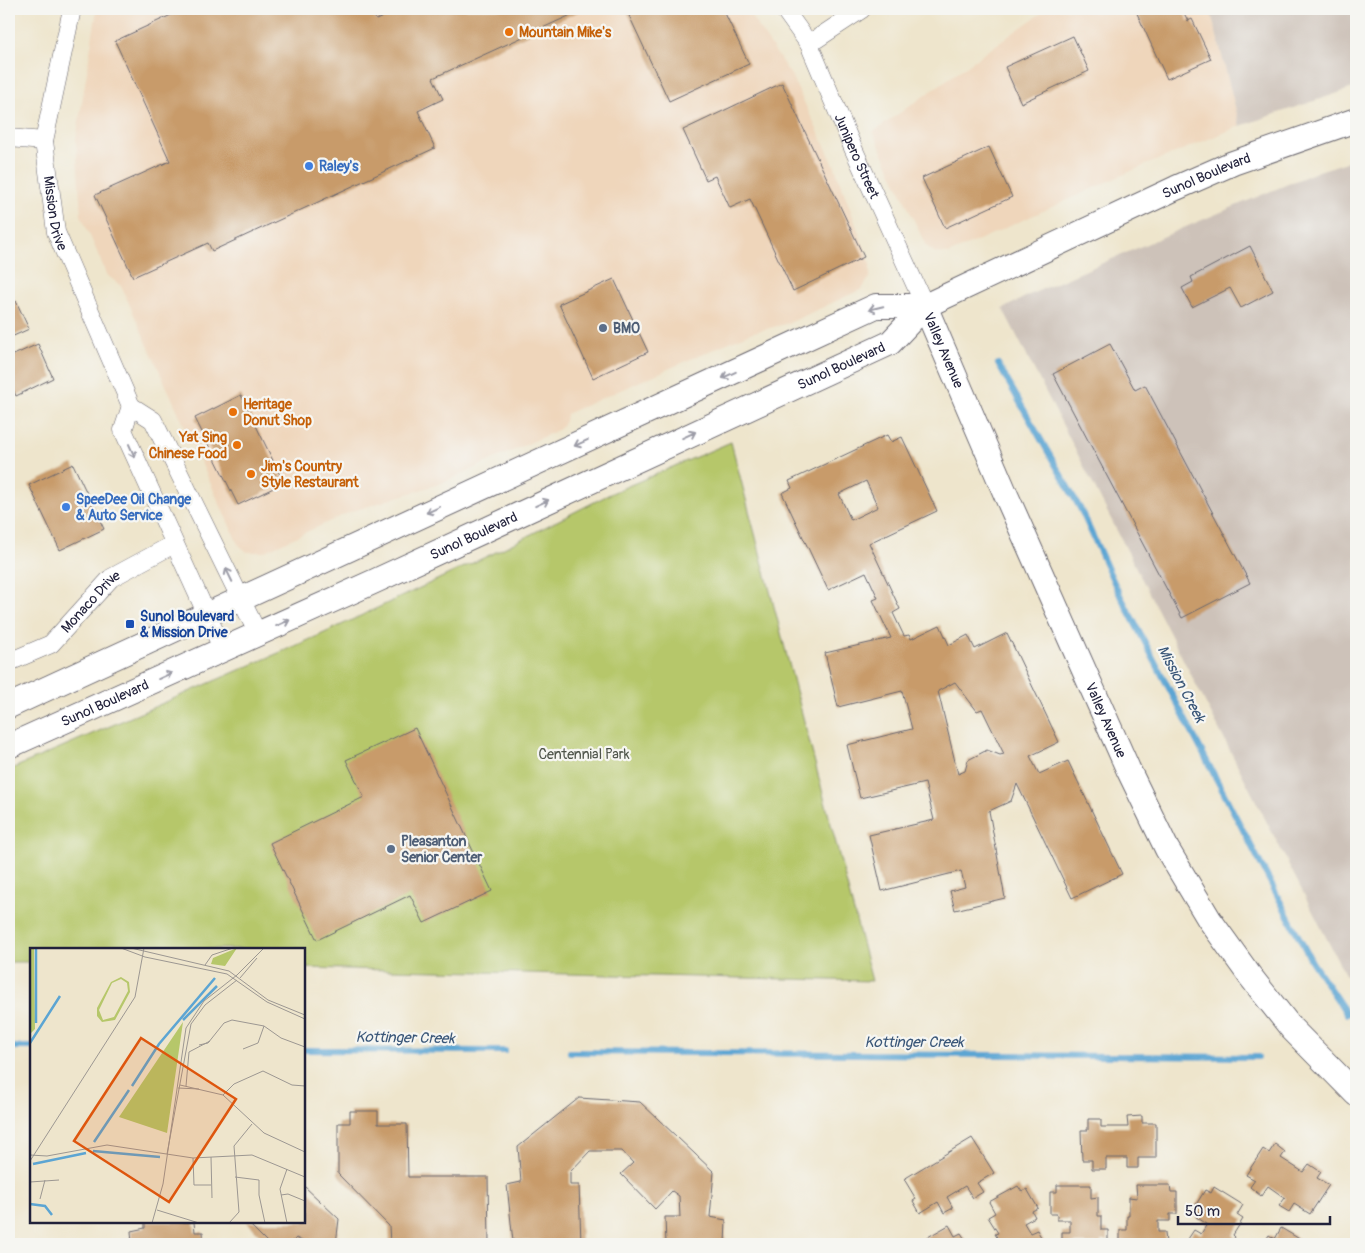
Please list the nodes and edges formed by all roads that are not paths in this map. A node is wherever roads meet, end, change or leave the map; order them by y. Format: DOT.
graph roads {
  1 [pos="72,9"];
  2 [pos="784,9"];
  3 [pos="862,9"];
  4 [pos="809,44"];
  5 [pos="1356,120"];
  6 [pos="9,138"];
  7 [pos="44,141"];
  8 [pos="925,306"];
  9 [pos="131,406"];
  10 [pos="174,544"];
  11 [pos="240,598"];
  12 [pos="206,614"];
  13 [pos="258,634"];
  14 [pos="223,650"];
  15 [pos="9,662"];
  16 [pos="9,706"];
  17 [pos="9,746"];
  18 [pos="1356,1094"];
  1 -- 7 [label="street, Mission Drive"];
  2 -- 4 [label="street, Junipero Street"];
  3 -- 4 [label="street"];
  4 -- 8 [label="street, Junipero Street"];
  5 -- 8 [label="main road, Sunol Boulevard"];
  6 -- 7 [label="street"];
  7 -- 9 [label="street, Mission Drive"];
  8 -- 11 [label="main road, Sunol Boulevard, one-way"];
  13 -- 8 [label="main road, Sunol Boulevard, one-way"];
  8 -- 18 [label="main road, Valley Avenue"];
  9 -- 10 [label="street, one-way"];
  11 -- 9 [label="street, one-way"];
  10 -- 12 [label="street"];
  10 -- 15 [label="street, Monaco Drive"];
  11 -- 12 [label="main road, Sunol Boulevard"];
  11 -- 13 [label="street"];
  12 -- 14 [label="street"];
  12 -- 16 [label="main road, Sunol Boulevard"];
  13 -- 14 [label="main road, Sunol Boulevard"];
  17 -- 14 [label="main road, Sunol Boulevard, one-way"];
}
